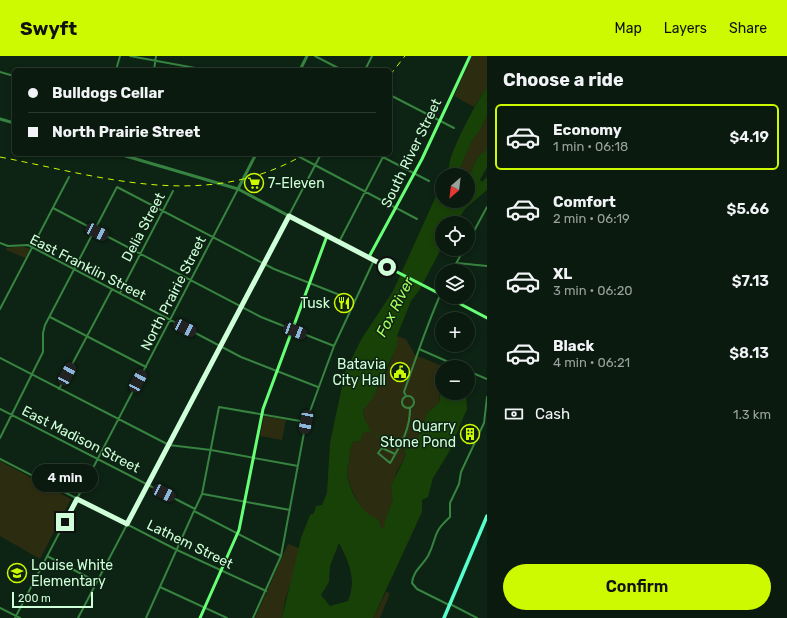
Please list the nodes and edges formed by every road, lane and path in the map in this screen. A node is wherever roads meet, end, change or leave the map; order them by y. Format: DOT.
graph roads {
  1 [pos="120,56"];
  2 [pos="130,56"];
  3 [pos="156,56"];
  4 [pos="307,56"];
  5 [pos="315,56"];
  6 [pos="372,56"];
  7 [pos="470,56"];
  8 [pos="156,60"];
  9 [pos="117,68"];
  10 [pos="154,68"];
  11 [pos="196,68"];
  12 [pos="301,68"];
  13 [pos="338,68"];
  14 [pos="366,68"];
  15 [pos="0,72"];
  16 [pos="12,75"];
  17 [pos="392,96"];
  18 [pos="0,119"];
  19 [pos="440,121"];
  20 [pos="12,122"];
  21 [pos="454,128"];
  22 [pos="132,156"];
  23 [pos="255,156"];
  24 [pos="298,156"];
  25 [pos="320,156"];
  26 [pos="383,157"];
  27 [pos="315,165"];
  28 [pos="414,174"];
  29 [pos="69,177"];
  30 [pos="429,181"];
  31 [pos="238,189"];
  32 [pos="173,191"];
  33 [pos="365,192"];
  34 [pos="487,207"];
  35 [pos="53,208"];
  36 [pos="396,208"];
  37 [pos="163,211"];
  38 [pos="289,216"];
  39 [pos="417,219"];
  40 [pos="475,229"];
  41 [pos="95,230"];
  42 [pos="327,236"];
  43 [pos="213,237"];
  44 [pos="339,242"];
  45 [pos="0,243"];
  46 [pos="32,248"];
  47 [pos="141,254"];
  48 [pos="460,256"];
  49 [pos="369,257"];
  50 [pos="374,260"];
  51 [pos="457,263"];
  52 [pos="264,264"];
  53 [pos="487,266"];
  54 [pos="74,269"];
  55 [pos="191,280"];
  56 [pos="310,284"];
  57 [pos="112,289"];
  58 [pos="435,290"];
  59 [pos="120,293"];
  60 [pos="355,301"];
  61 [pos="436,304"];
  62 [pos="460,304"];
  63 [pos="241,307"];
  64 [pos="0,309"];
  65 [pos="50,317"];
  66 [pos="487,318"];
  67 [pos="170,320"];
  68 [pos="292,329"];
  69 [pos="87,336"];
  70 [pos="220,346"];
  71 [pos="334,346"];
  72 [pos="419,349"];
  73 [pos="0,358"];
  74 [pos="444,360"];
  75 [pos="146,366"];
  76 [pos="276,371"];
  77 [pos="31,374"];
  78 [pos="475,374"];
  79 [pos="487,379"];
  80 [pos="318,387"];
  81 [pos="59,389"];
  82 [pos="406,396"];
  83 [pos="487,397"];
  84 [pos="410,408"];
  85 [pos="0,409"];
  86 [pos="11,414"];
  87 [pos="262,414"];
  88 [pos="118,419"];
  89 [pos="306,422"];
  90 [pos="0,438"];
  91 [pos="169,445"];
  92 [pos="211,450"];
  93 [pos="395,454"];
  94 [pos="254,458"];
  95 [pos="0,459"];
  96 [pos="98,459"];
  97 [pos="298,466"];
  98 [pos="148,485"];
  99 [pos="202,494"];
  100 [pos="77,499"];
  101 [pos="245,502"];
  102 [pos="195,510"];
  103 [pos="290,510"];
  104 [pos="487,519"];
  105 [pos="127,524"];
  106 [pos="237,534"];
  107 [pos="177,550"];
  108 [pos="47,556"];
  109 [pos="281,556"];
  110 [pos="221,570"];
  111 [pos="97,582"];
  112 [pos="160,587"];
  113 [pos="266,590"];
  114 [pos="449,604"];
  115 [pos="204,607"];
  116 [pos="0,608"];
  117 [pos="16,617"];
  118 [pos="20,618"];
  119 [pos="78,618"];
  120 [pos="146,618"];
  121 [pos="200,618"];
  122 [pos="228,618"];
  123 [pos="253,618"];
  124 [pos="444,618"];
  125 [pos="477,618"];
  1 -- 9 [label="street"];
  2 -- 8 [label="street"];
  3 -- 8 [label="street"];
  4 -- 12 [label="street"];
  5 -- 13 [label="street"];
  6 -- 14 [label="street"];
  7 -- 19 [label="main road, South River Street"];
  8 -- 10 [label="street"];
  8 -- 11 [label="street"];
  15 -- 16 [label="street"];
  17 -- 19 [label="street"];
  18 -- 20 [label="street"];
  19 -- 21 [label="street"];
  19 -- 28 [label="main road, South River Street"];
  22 -- 31 [label="street"];
  23 -- 31 [label="street"];
  24 -- 27 [label="street"];
  25 -- 27 [label="street"];
  26 -- 28 [label="street"];
  26 -- 33 [label="street"];
  27 -- 33 [label="street"];
  27 -- 38 [label="street"];
  28 -- 30 [label="street"];
  28 -- 36 [label="main road, South River Street"];
  29 -- 35 [label="street"];
  31 -- 38 [label="street"];
  31 -- 43 [label="street, North Prairie Street"];
  32 -- 37 [label="street, Delia Street"];
  33 -- 36 [label="street"];
  33 -- 44 [label="street"];
  34 -- 40 [label="street"];
  35 -- 41 [label="street"];
  35 -- 46 [label="street"];
  36 -- 39 [label="street"];
  36 -- 49 [label="main road, South River Street"];
  37 -- 41 [label="street"];
  37 -- 43 [label="street"];
  37 -- 47 [label="street, Delia Street"];
  38 -- 42 [label="street"];
  38 -- 52 [label="street"];
  41 -- 47 [label="street"];
  41 -- 54 [label="street"];
  42 -- 44 [label="main road"];
  42 -- 56 [label="main road"];
  43 -- 52 [label="street"];
  43 -- 55 [label="street, North Prairie Street"];
  44 -- 49 [label="main road"];
  45 -- 46 [label="street, East Franklin Street"];
  46 -- 54 [label="street, East Franklin Street"];
  46 -- 64 [label="street"];
  47 -- 55 [label="street"];
  47 -- 59 [label="street, Delia Street"];
  48 -- 51 [label="street"];
  49 -- 50 [label="main road"];
  50 -- 58 [label="main road"];
  50 -- 60 [label="street"];
  51 -- 53 [label="street"];
  52 -- 56 [label="street"];
  52 -- 63 [label="street"];
  54 -- 57 [label="street, East Franklin Street"];
  54 -- 65 [label="street"];
  55 -- 63 [label="street"];
  55 -- 67 [label="street, North Prairie Street"];
  56 -- 60 [label="street"];
  56 -- 68 [label="main road"];
  57 -- 59 [label="street, East Franklin Street"];
  57 -- 69 [label="street"];
  59 -- 67 [label="street, East Franklin Street"];
  60 -- 71 [label="street"];
  61 -- 72 [label="street"];
  62 -- 66 [label="main road"];
  63 -- 68 [label="street"];
  63 -- 70 [label="street"];
  65 -- 69 [label="street"];
  65 -- 77 [label="street"];
  67 -- 70 [label="street, East Franklin Street"];
  67 -- 75 [label="street, North Prairie Street"];
  68 -- 71 [label="street"];
  68 -- 76 [label="main road"];
  69 -- 75 [label="street"];
  69 -- 81 [label="street"];
  70 -- 76 [label="street, East Franklin Street"];
  70 -- 91 [label="street"];
  71 -- 80 [label="street"];
  72 -- 74 [label="street"];
  72 -- 82 [label="street"];
  73 -- 77 [label="street"];
  75 -- 88 [label="street, North Prairie Street"];
  76 -- 80 [label="street, East Franklin Street"];
  76 -- 87 [label="main road"];
  77 -- 81 [label="street"];
  77 -- 86 [label="street"];
  78 -- 79 [label="street"];
  80 -- 89 [label="street"];
  81 -- 88 [label="street"];
  82 -- 84 [label="street"];
  82 -- 84 [label="street"];
  83 -- 114 [label="street"];
  84 -- 93 [label="street"];
  85 -- 86 [label="street, East Madison Street"];
  86 -- 90 [label="street"];
  86 -- 96 [label="street, East Madison Street"];
  87 -- 89 [label="street"];
  87 -- 92 [label="street"];
  87 -- 94 [label="main road"];
  88 -- 91 [label="street"];
  88 -- 96 [label="street, North Prairie Street"];
  89 -- 97 [label="street"];
  91 -- 92 [label="street"];
  91 -- 98 [label="street"];
  92 -- 94 [label="street"];
  92 -- 99 [label="street"];
  93 -- 93 [label="street"];
  94 -- 97 [label="street"];
  94 -- 101 [label="main road"];
  95 -- 100 [label="street, Lathem Street"];
  96 -- 98 [label="street, East Madison Street"];
  96 -- 100 [label="street, North Prairie Street"];
  97 -- 103 [label="street"];
  98 -- 102 [label="street, East Madison Street"];
  98 -- 105 [label="street"];
  99 -- 101 [label="street"];
  99 -- 102 [label="street"];
  100 -- 105 [label="street, Lathem Street"];
  100 -- 108 [label="street, North Prairie Street"];
  101 -- 103 [label="street"];
  101 -- 106 [label="main road"];
  102 -- 106 [label="street, East Madison Street"];
  102 -- 107 [label="street"];
  103 -- 109 [label="street"];
  104 -- 114 [label="main road"];
  105 -- 107 [label="street, Lathem Street"];
  105 -- 111 [label="street"];
  106 -- 109 [label="street, East Madison Street"];
  106 -- 110 [label="main road"];
  107 -- 110 [label="street, Lathem Street"];
  107 -- 112 [label="street"];
  108 -- 111 [label="street"];
  108 -- 117 [label="street, North Prairie Street"];
  109 -- 113 [label="street"];
  110 -- 113 [label="street, Lathem Street"];
  110 -- 115 [label="main road"];
  111 -- 119 [label="street"];
  112 -- 115 [label="street"];
  112 -- 120 [label="street"];
  113 -- 123 [label="street"];
  114 -- 124 [label="main road"];
  114 -- 125 [label="street"];
  115 -- 121 [label="main road"];
  115 -- 122 [label="street"];
  116 -- 117 [label="street"];
  117 -- 118 [label="street"];
}
